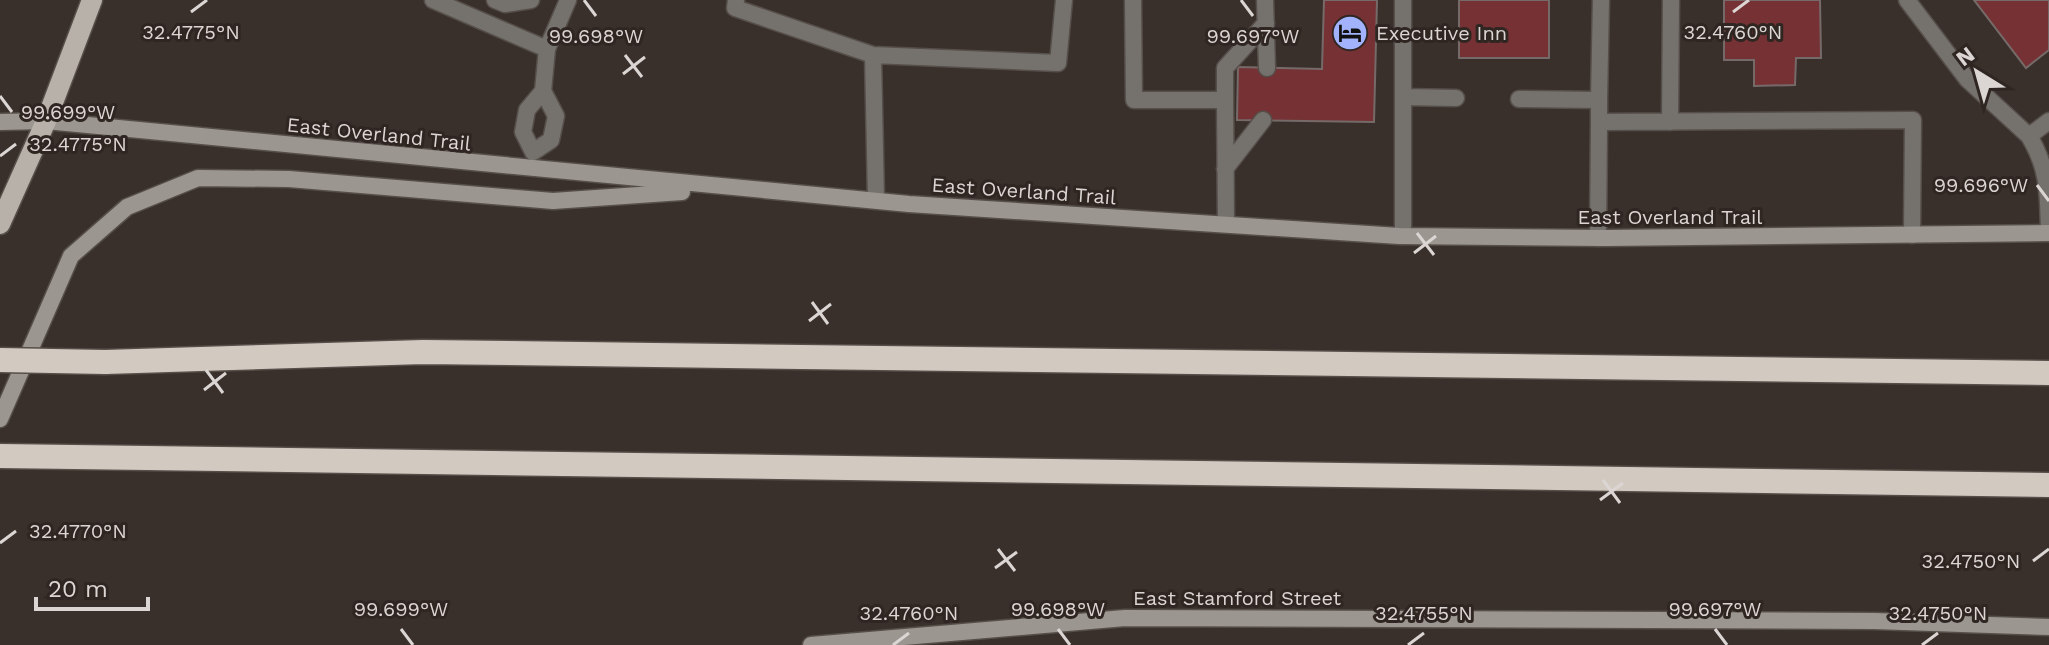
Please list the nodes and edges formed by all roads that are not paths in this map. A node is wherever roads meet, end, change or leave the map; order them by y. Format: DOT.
graph roads {
  1 [pos="92,0"];
  2 [pos="433,0"];
  3 [pos="495,0"];
  4 [pos="531,0"];
  5 [pos="568,0"];
  6 [pos="736,0"];
  7 [pos="1064,0"];
  8 [pos="1133,0"];
  9 [pos="1265,0"];
  10 [pos="1403,0"];
  11 [pos="1601,0"];
  12 [pos="1671,0"];
  13 [pos="1907,0"];
  14 [pos="1266,23"];
  15 [pos="547,49"];
  16 [pos="873,55"];
  17 [pos="1267,68"];
  18 [pos="543,91"];
  19 [pos="1403,97"];
  20 [pos="1456,98"];
  21 [pos="1519,99"];
  22 [pos="1225,100"];
  23 [pos="1599,100"];
  24 [pos="2048,119"];
  25 [pos="1263,120"];
  26 [pos="46,121"];
  27 [pos="0,122"];
  28 [pos="1599,122"];
  29 [pos="1670,122"];
  30 [pos="2029,136"];
  31 [pos="532,161"];
  32 [pos="1225,169"];
  33 [pos="732,188"];
  34 [pos="876,200"];
  35 [pos="0,224"];
  36 [pos="1226,224"];
  37 [pos="2049,233"];
  38 [pos="1912,235"];
  39 [pos="1403,236"];
  40 [pos="1598,238"];
  41 [pos="0,360"];
  42 [pos="2049,373"];
  43 [pos="0,419"];
  44 [pos="0,456"];
  45 [pos="2049,485"];
  46 [pos="2049,627"];
  47 [pos="863,643"];
  48 [pos="811,645"];
  1 -- 26 [label="main road"];
  2 -- 15 [label="lane"];
  3 -- 4 [label="lane"];
  5 -- 15 [label="lane"];
  6 -- 16 [label="lane"];
  7 -- 16 [label="lane"];
  8 -- 22 [label="lane"];
  9 -- 14 [label="lane"];
  10 -- 19 [label="lane"];
  11 -- 23 [label="lane"];
  12 -- 29 [label="lane"];
  13 -- 30 [label="lane"];
  14 -- 17 [label="lane"];
  14 -- 22 [label="lane"];
  15 -- 18 [label="lane"];
  16 -- 34 [label="lane"];
  18 -- 31 [label="lane"];
  18 -- 31 [label="lane"];
  19 -- 20 [label="lane"];
  19 -- 39 [label="lane"];
  21 -- 23 [label="lane"];
  22 -- 32 [label="lane"];
  23 -- 28 [label="lane"];
  24 -- 30 [label="lane"];
  25 -- 32 [label="lane"];
  26 -- 27 [label="main road, East Overland Trail"];
  26 -- 31 [label="main road, East Overland Trail"];
  26 -- 35 [label="main road"];
  28 -- 29 [label="lane"];
  28 -- 40 [label="lane"];
  29 -- 38 [label="lane"];
  30 -- 37 [label="lane"];
  31 -- 33 [label="main road, East Overland Trail"];
  32 -- 36 [label="lane"];
  33 -- 34 [label="main road, East Overland Trail"];
  33 -- 43 [label="main road"];
  34 -- 36 [label="main road, East Overland Trail"];
  36 -- 39 [label="main road, East Overland Trail"];
  37 -- 38 [label="main road, East Overland Trail"];
  38 -- 40 [label="main road, East Overland Trail"];
  39 -- 40 [label="main road, East Overland Trail"];
  41 -- 42 [label="highway, bridge"];
  44 -- 45 [label="highway"];
  46 -- 47 [label="main road, East Stamford Street"];
  47 -- 48 [label="main road, East Stamford Street"];
}
